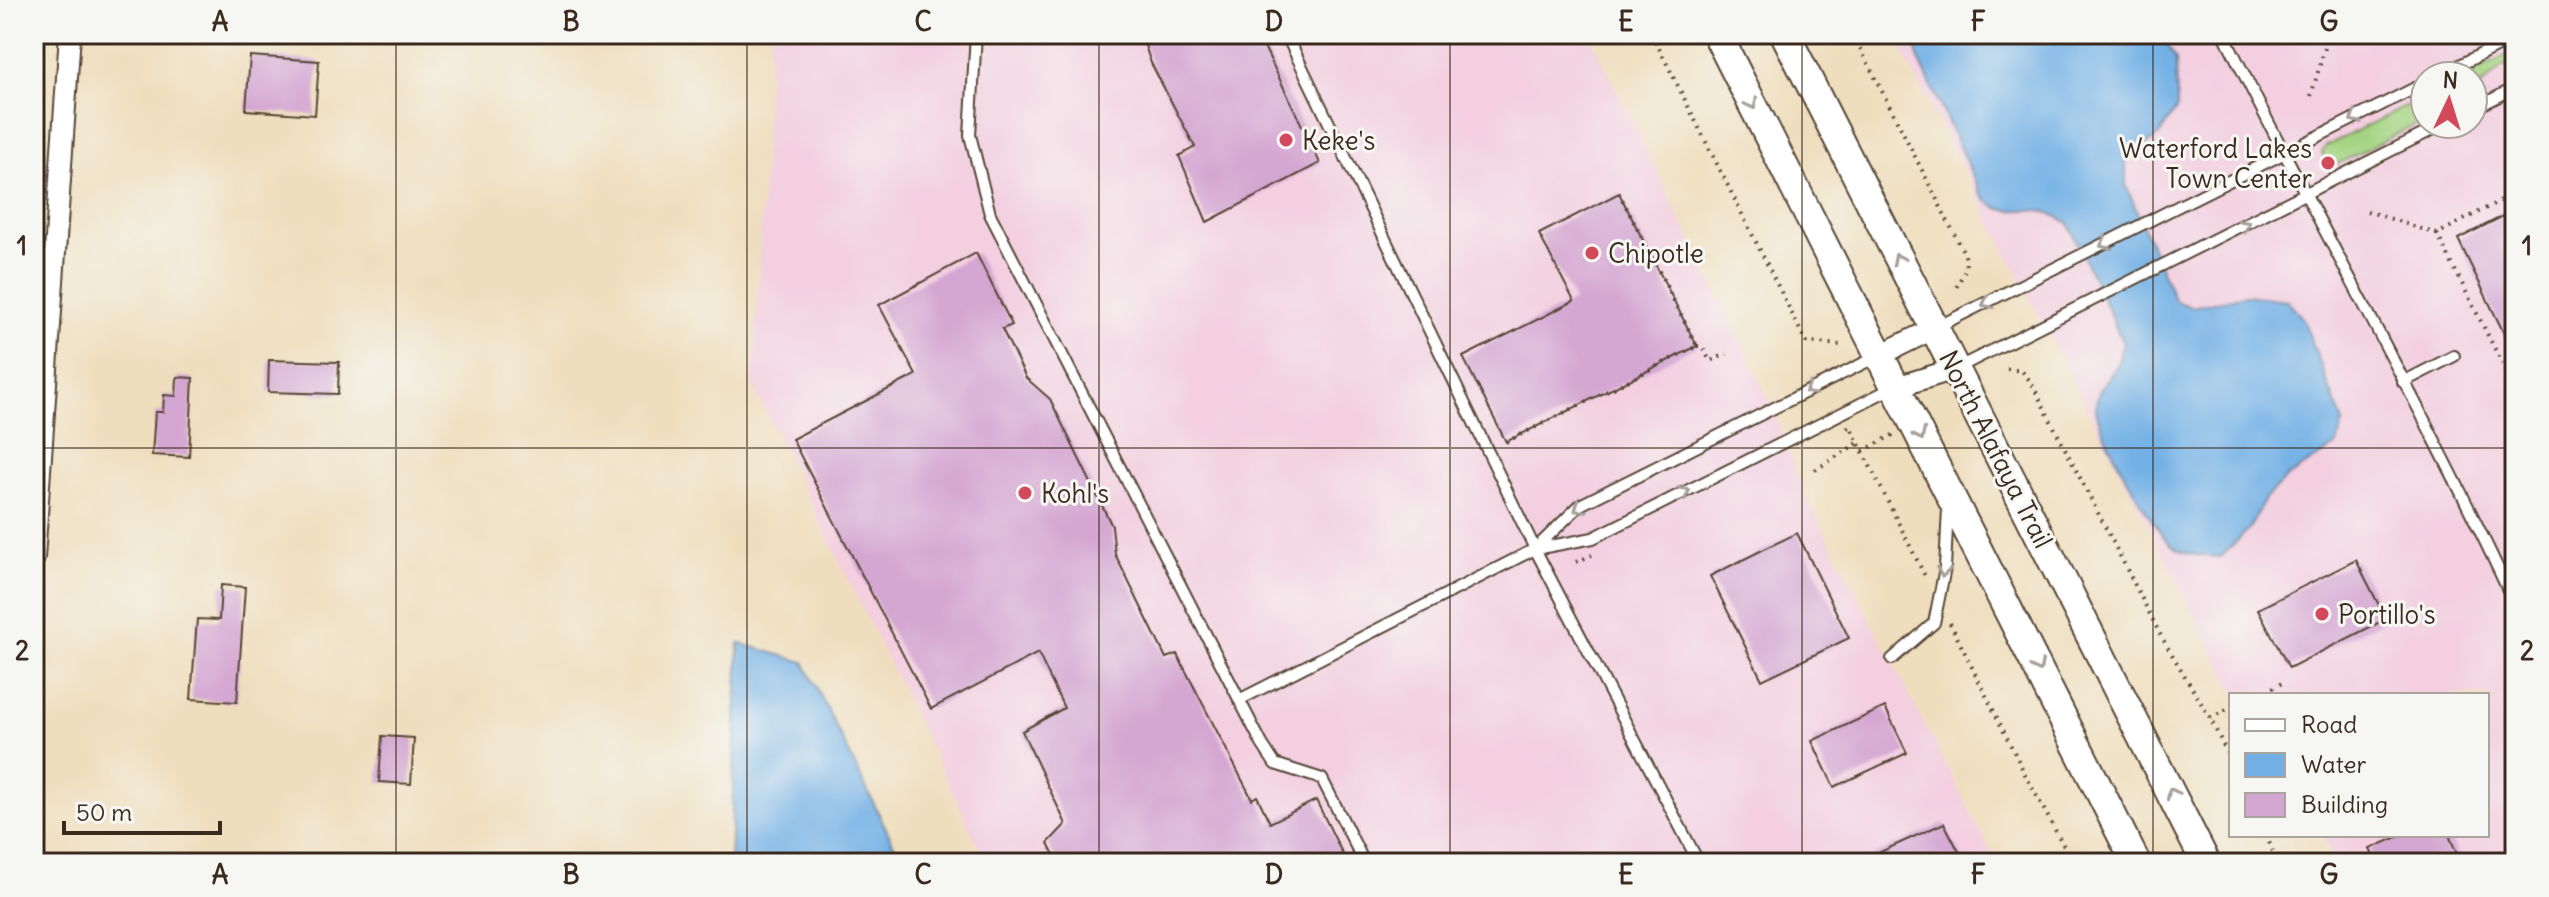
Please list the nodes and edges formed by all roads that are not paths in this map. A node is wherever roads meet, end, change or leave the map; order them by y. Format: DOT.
graph roads {
  1 [pos="70,34"];
  2 [pos="976,34"];
  3 [pos="1286,34"];
  4 [pos="1717,34"];
  5 [pos="1785,34"];
  6 [pos="2224,34"];
  7 [pos="2515,37"];
  8 [pos="2470,60"];
  9 [pos="2515,88"];
  10 [pos="2409,91"];
  11 [pos="2489,101"];
  12 [pos="2412,140"];
  13 [pos="2283,154"];
  14 [pos="2305,194"];
  15 [pos="1933,329"];
  16 [pos="1880,355"];
  17 [pos="2454,356"];
  18 [pos="1955,369"];
  19 [pos="2403,382"];
  20 [pos="1896,387"];
  21 [pos="1949,494"];
  22 [pos="1535,549"];
  23 [pos="34,558"];
  24 [pos="2515,605"];
  25 [pos="1892,659"];
  26 [pos="1239,700"];
  27 [pos="1361,863"];
  28 [pos="1699,863"];
  29 [pos="2136,863"];
  30 [pos="2206,863"];
  1 -- 23 [label="street"];
  2 -- 26 [label="lane"];
  3 -- 22 [label="lane"];
  4 -- 16 [label="main road, one-way"];
  15 -- 5 [label="main road, North Alafaya Trail, one-way"];
  6 -- 13 [label="lane"];
  7 -- 8 [label="lane"];
  9 -- 11 [label="lane"];
  10 -- 13 [label="lane, one-way"];
  12 -- 14 [label="lane"];
  13 -- 14 [label="lane"];
  13 -- 15 [label="lane, one-way"];
  18 -- 14 [label="lane, one-way"];
  14 -- 19 [label="lane"];
  15 -- 16 [label="street"];
  15 -- 18 [label="main road, North Alafaya Trail"];
  16 -- 20 [label="main road"];
  16 -- 22 [label="lane, one-way"];
  17 -- 19 [label="lane"];
  18 -- 20 [label="street"];
  30 -- 18 [label="main road, North Alafaya Trail, one-way"];
  19 -- 24 [label="lane"];
  20 -- 21 [label="main road, one-way"];
  22 -- 20 [label="lane, one-way"];
  21 -- 25 [label="lane, one-way"];
  21 -- 29 [label="main road, one-way"];
  22 -- 26 [label="lane"];
  22 -- 28 [label="lane"];
  26 -- 27 [label="lane"];
}
